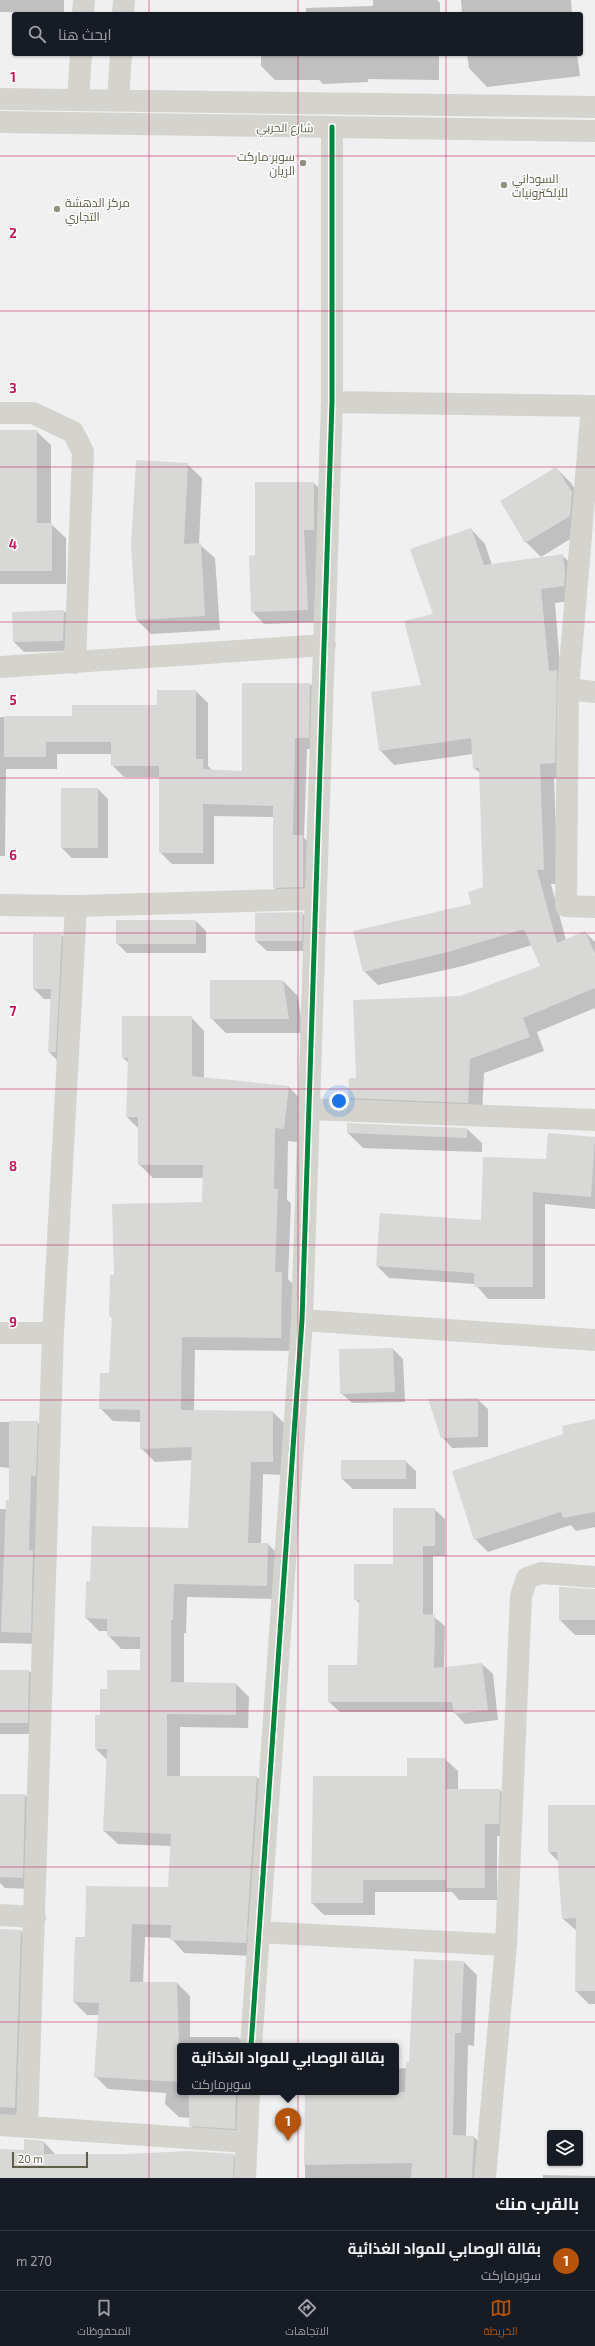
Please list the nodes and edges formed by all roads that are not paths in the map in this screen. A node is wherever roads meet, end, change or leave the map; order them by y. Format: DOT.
graph roads {
  1 [pos="84,0"];
  2 [pos="124,0"];
  3 [pos="84,12"];
  4 [pos="123,12"];
  5 [pos="81,56"];
  6 [pos="121,56"];
  7 [pos="0,99"];
  8 [pos="78,100"];
  9 [pos="118,101"];
  10 [pos="595,107"];
  11 [pos="0,122"];
  12 [pos="332,127"];
  13 [pos="595,131"];
  14 [pos="332,402"];
  15 [pos="593,406"];
  16 [pos="0,413"];
  17 [pos="325,645"];
  18 [pos="75,663"];
  19 [pos="0,667"];
  20 [pos="568,689"];
  21 [pos="595,692"];
  22 [pos="315,899"];
  23 [pos="0,904"];
  24 [pos="76,906"];
  25 [pos="595,907"];
  26 [pos="308,1109"];
  27 [pos="595,1120"];
  28 [pos="302,1320"];
  29 [pos="0,1333"];
  30 [pos="53,1333"];
  31 [pos="595,1340"];
  32 [pos="595,1577"];
  33 [pos="0,1915"];
  34 [pos="35,1917"];
  35 [pos="258,1932"];
  36 [pos="506,1945"];
  37 [pos="251,2043"];
  38 [pos="249,2095"];
  39 [pos="0,2125"];
  40 [pos="27,2127"];
  41 [pos="246,2142"];
  42 [pos="245,2178"];
  43 [pos="485,2178"];
  1 -- 3 [label="street"];
  2 -- 4 [label="street"];
  5 -- 8 [label="street"];
  6 -- 9 [label="street"];
  7 -- 8 [label="street, شارع الحربي"];
  8 -- 9 [label="street, شارع الحربي"];
  9 -- 10 [label="street, شارع الحربي"];
  11 -- 12 [label="street, شارع الحربي"];
  12 -- 13 [label="street, شارع الحربي"];
  12 -- 14 [label="street"];
  14 -- 15 [label="street"];
  14 -- 17 [label="street"];
  15 -- 20 [label="street"];
  16 -- 18 [label="street"];
  17 -- 18 [label="street"];
  17 -- 22 [label="street"];
  18 -- 19 [label="street"];
  20 -- 21 [label="street"];
  20 -- 25 [label="street"];
  22 -- 24 [label="street"];
  22 -- 26 [label="street"];
  23 -- 24 [label="street"];
  24 -- 30 [label="street"];
  26 -- 27 [label="street"];
  26 -- 28 [label="street"];
  28 -- 31 [label="street"];
  28 -- 35 [label="street"];
  29 -- 30 [label="street"];
  30 -- 34 [label="street"];
  32 -- 36 [label="street"];
  33 -- 34 [label="street"];
  34 -- 40 [label="street"];
  35 -- 36 [label="street"];
  35 -- 37 [label="street"];
  36 -- 43 [label="street"];
  38 -- 41 [label="street"];
  39 -- 40 [label="street"];
  40 -- 41 [label="street"];
  41 -- 42 [label="street"];
}
